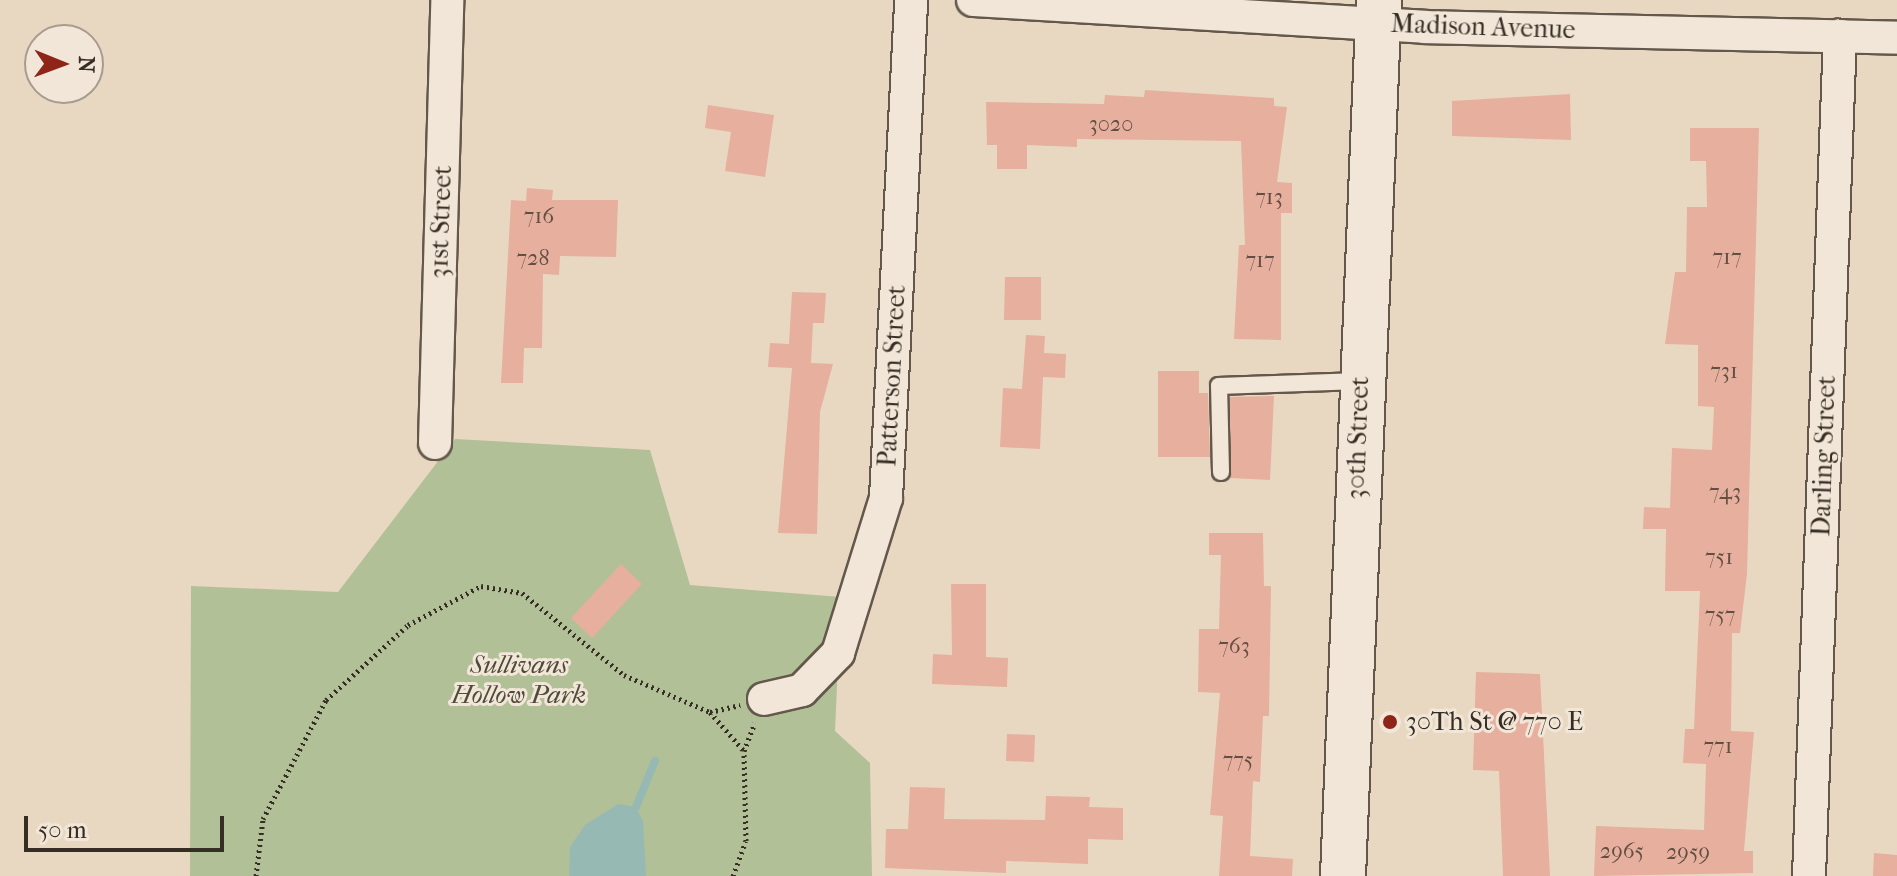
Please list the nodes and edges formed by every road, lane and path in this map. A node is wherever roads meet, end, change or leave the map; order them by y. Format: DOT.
graph roads {
  1 [pos="447,0"];
  2 [pos="911,0"];
  3 [pos="973,0"];
  4 [pos="1134,5"];
  5 [pos="1379,12"];
  6 [pos="1840,36"];
  7 [pos="1897,38"];
  8 [pos="1359,381"];
  9 [pos="435,443"];
  10 [pos="1221,472"];
  11 [pos="764,699"];
  12 [pos="710,712"];
  13 [pos="744,751"];
  14 [pos="256,876"];
  15 [pos="733,876"];
  16 [pos="1343,876"];
  17 [pos="1809,876"];
  1 -- 9 [label="street, 31st Street"];
  2 -- 11 [label="street, Patterson Street"];
  3 -- 4 [label="street, Madison Avenue"];
  4 -- 5 [label="street, Madison Avenue"];
  5 -- 6 [label="street, Madison Avenue"];
  5 -- 8 [label="main road, 30th Street"];
  6 -- 7 [label="street, Madison Avenue"];
  6 -- 17 [label="street, Darling Street"];
  8 -- 10 [label="lane"];
  8 -- 16 [label="main road, 30th Street"];
  11 -- 12 [label="path"];
  11 -- 13 [label="path"];
  12 -- 13 [label="path"];
  12 -- 14 [label="path"];
  13 -- 15 [label="path"];
}
